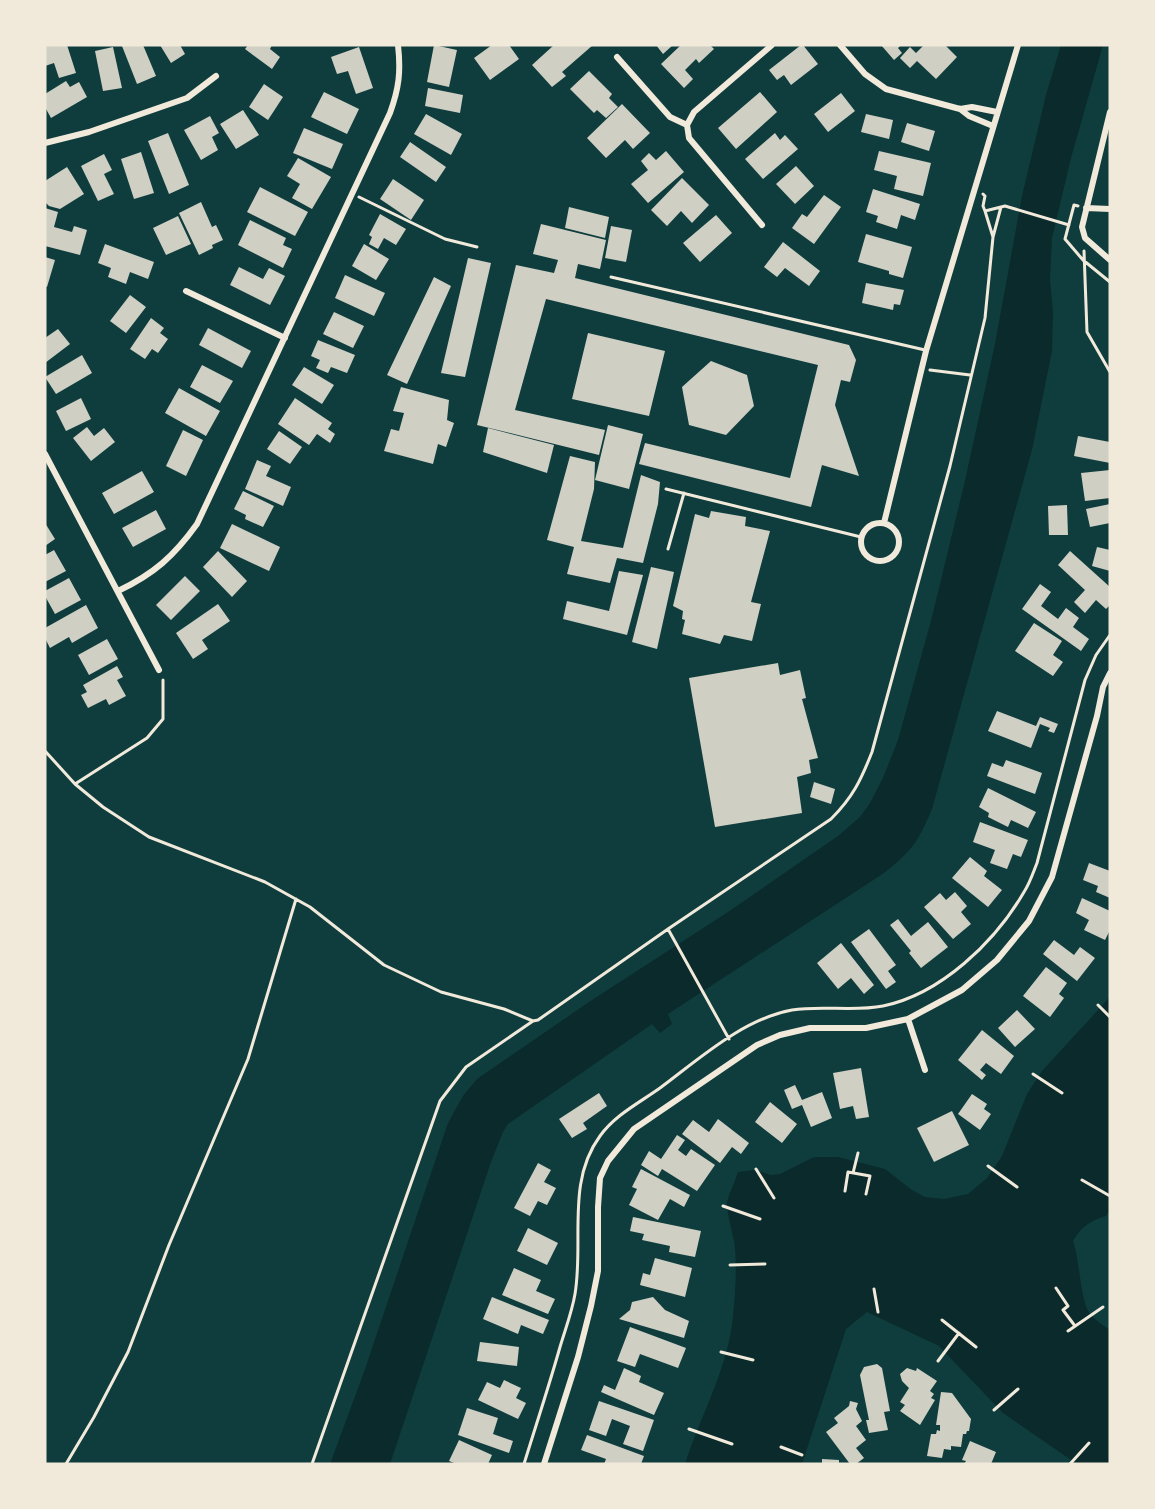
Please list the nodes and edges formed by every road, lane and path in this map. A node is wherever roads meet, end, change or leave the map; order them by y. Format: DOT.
graph roads {
  1 [pos="398,45"];
  2 [pos="772,45"];
  3 [pos="840,45"];
  4 [pos="1018,45"];
  5 [pos="617,57"];
  6 [pos="216,76"];
  7 [pos="960,109"];
  8 [pos="997,112"];
  9 [pos="1110,112"];
  10 [pos="687,125"];
  11 [pos="993,126"];
  12 [pos="45,143"];
  13 [pos="352,194"];
  14 [pos="1003,206"];
  15 [pos="1086,208"];
  16 [pos="1110,208"];
  17 [pos="762,225"];
  18 [pos="993,237"];
  19 [pos="1085,238"];
  20 [pos="477,247"];
  21 [pos="1083,260"];
  22 [pos="1110,260"];
  23 [pos="611,277"];
  24 [pos="1110,282"];
  25 [pos="186,291"];
  26 [pos="285,338"];
  27 [pos="926,351"];
  28 [pos="922,369"];
  29 [pos="1110,372"];
  30 [pos="970,375"];
  31 [pos="45,454"];
  32 [pos="666,489"];
  33 [pos="684,493"];
  34 [pos="884,523"];
  35 [pos="861,537"];
  36 [pos="668,549"];
  37 [pos="118,591"];
  38 [pos="161,672"];
  39 [pos="1110,673"];
  40 [pos="45,751"];
  41 [pos="75,784"];
  42 [pos="296,899"];
  43 [pos="668,929"];
  44 [pos="1098,1005"];
  45 [pos="1110,1017"];
  46 [pos="908,1019"];
  47 [pos="533,1022"];
  48 [pos="729,1039"];
  49 [pos="925,1070"];
  50 [pos="1033,1074"];
  51 [pos="1062,1092"];
  52 [pos="858,1154"];
  53 [pos="988,1166"];
  54 [pos="756,1169"];
  55 [pos="853,1173"];
  56 [pos="1082,1180"];
  57 [pos="1017,1187"];
  58 [pos="844,1191"];
  59 [pos="866,1194"];
  60 [pos="1110,1196"];
  61 [pos="774,1198"];
  62 [pos="723,1206"];
  63 [pos="760,1219"];
  64 [pos="765,1264"];
  65 [pos="730,1265"];
  66 [pos="1056,1288"];
  67 [pos="874,1289"];
  68 [pos="1103,1307"];
  69 [pos="878,1312"];
  70 [pos="942,1320"];
  71 [pos="1075,1326"];
  72 [pos="1068,1331"];
  73 [pos="959,1333"];
  74 [pos="976,1347"];
  75 [pos="721,1352"];
  76 [pos="753,1360"];
  77 [pos="938,1360"];
  78 [pos="1018,1389"];
  79 [pos="994,1410"];
  80 [pos="689,1429"];
  81 [pos="1089,1443"];
  82 [pos="732,1444"];
  83 [pos="782,1447"];
  84 [pos="802,1455"];
  85 [pos="66,1464"];
  86 [pos="312,1464"];
  87 [pos="544,1464"];
  88 [pos="1070,1464"];
  1 -- 13 [label="street"];
  2 -- 10 [label="street"];
  3 -- 7 [label="street"];
  4 -- 8 [label="street"];
  5 -- 10 [label="street"];
  6 -- 12 [label="street"];
  7 -- 8 [label="street"];
  7 -- 11 [label="street"];
  8 -- 11 [label="street"];
  9 -- 15 [label="street"];
  10 -- 17 [label="street"];
  11 -- 27 [label="street"];
  13 -- 20 [label="path"];
  13 -- 26 [label="street"];
  14 -- 18 [label="path"];
  14 -- 18 [label="path"];
  14 -- 21 [label="path"];
  15 -- 16 [label="street"];
  15 -- 19 [label="street"];
  18 -- 30 [label="path"];
  19 -- 21 [label="path"];
  19 -- 22 [label="street"];
  21 -- 24 [label="path"];
  21 -- 29 [label="path"];
  23 -- 27 [label="lane"];
  25 -- 26 [label="street"];
  26 -- 37 [label="street"];
  27 -- 28 [label="street"];
  28 -- 30 [label="path"];
  28 -- 34 [label="street"];
  30 -- 43 [label="path"];
  31 -- 37 [label="street"];
  32 -- 33 [label="lane"];
  33 -- 35 [label="lane"];
  33 -- 36 [label="lane"];
  34 -- 35 [label="street"];
  34 -- 35 [label="street"];
  37 -- 38 [label="street"];
  38 -- 41 [label="path"];
  39 -- 46 [label="street"];
  40 -- 41 [label="path"];
  41 -- 42 [label="path"];
  42 -- 47 [label="path"];
  42 -- 85 [label="path"];
  43 -- 47 [label="path"];
  43 -- 48 [label="path"];
  44 -- 45 [label="path"];
  46 -- 49 [label="street"];
  46 -- 87 [label="street"];
  47 -- 86 [label="path"];
  50 -- 51 [label="path"];
  52 -- 55 [label="path"];
  53 -- 57 [label="path"];
  54 -- 61 [label="path"];
  55 -- 58 [label="path"];
  55 -- 59 [label="path"];
  56 -- 60 [label="path"];
  62 -- 63 [label="path"];
  64 -- 65 [label="path"];
  66 -- 71 [label="path"];
  67 -- 69 [label="path"];
  68 -- 71 [label="path"];
  70 -- 73 [label="path"];
  71 -- 72 [label="path"];
  73 -- 74 [label="path"];
  73 -- 77 [label="path"];
  75 -- 76 [label="path"];
  78 -- 79 [label="path"];
  80 -- 82 [label="path"];
  81 -- 88 [label="path"];
  83 -- 84 [label="path"];
}
